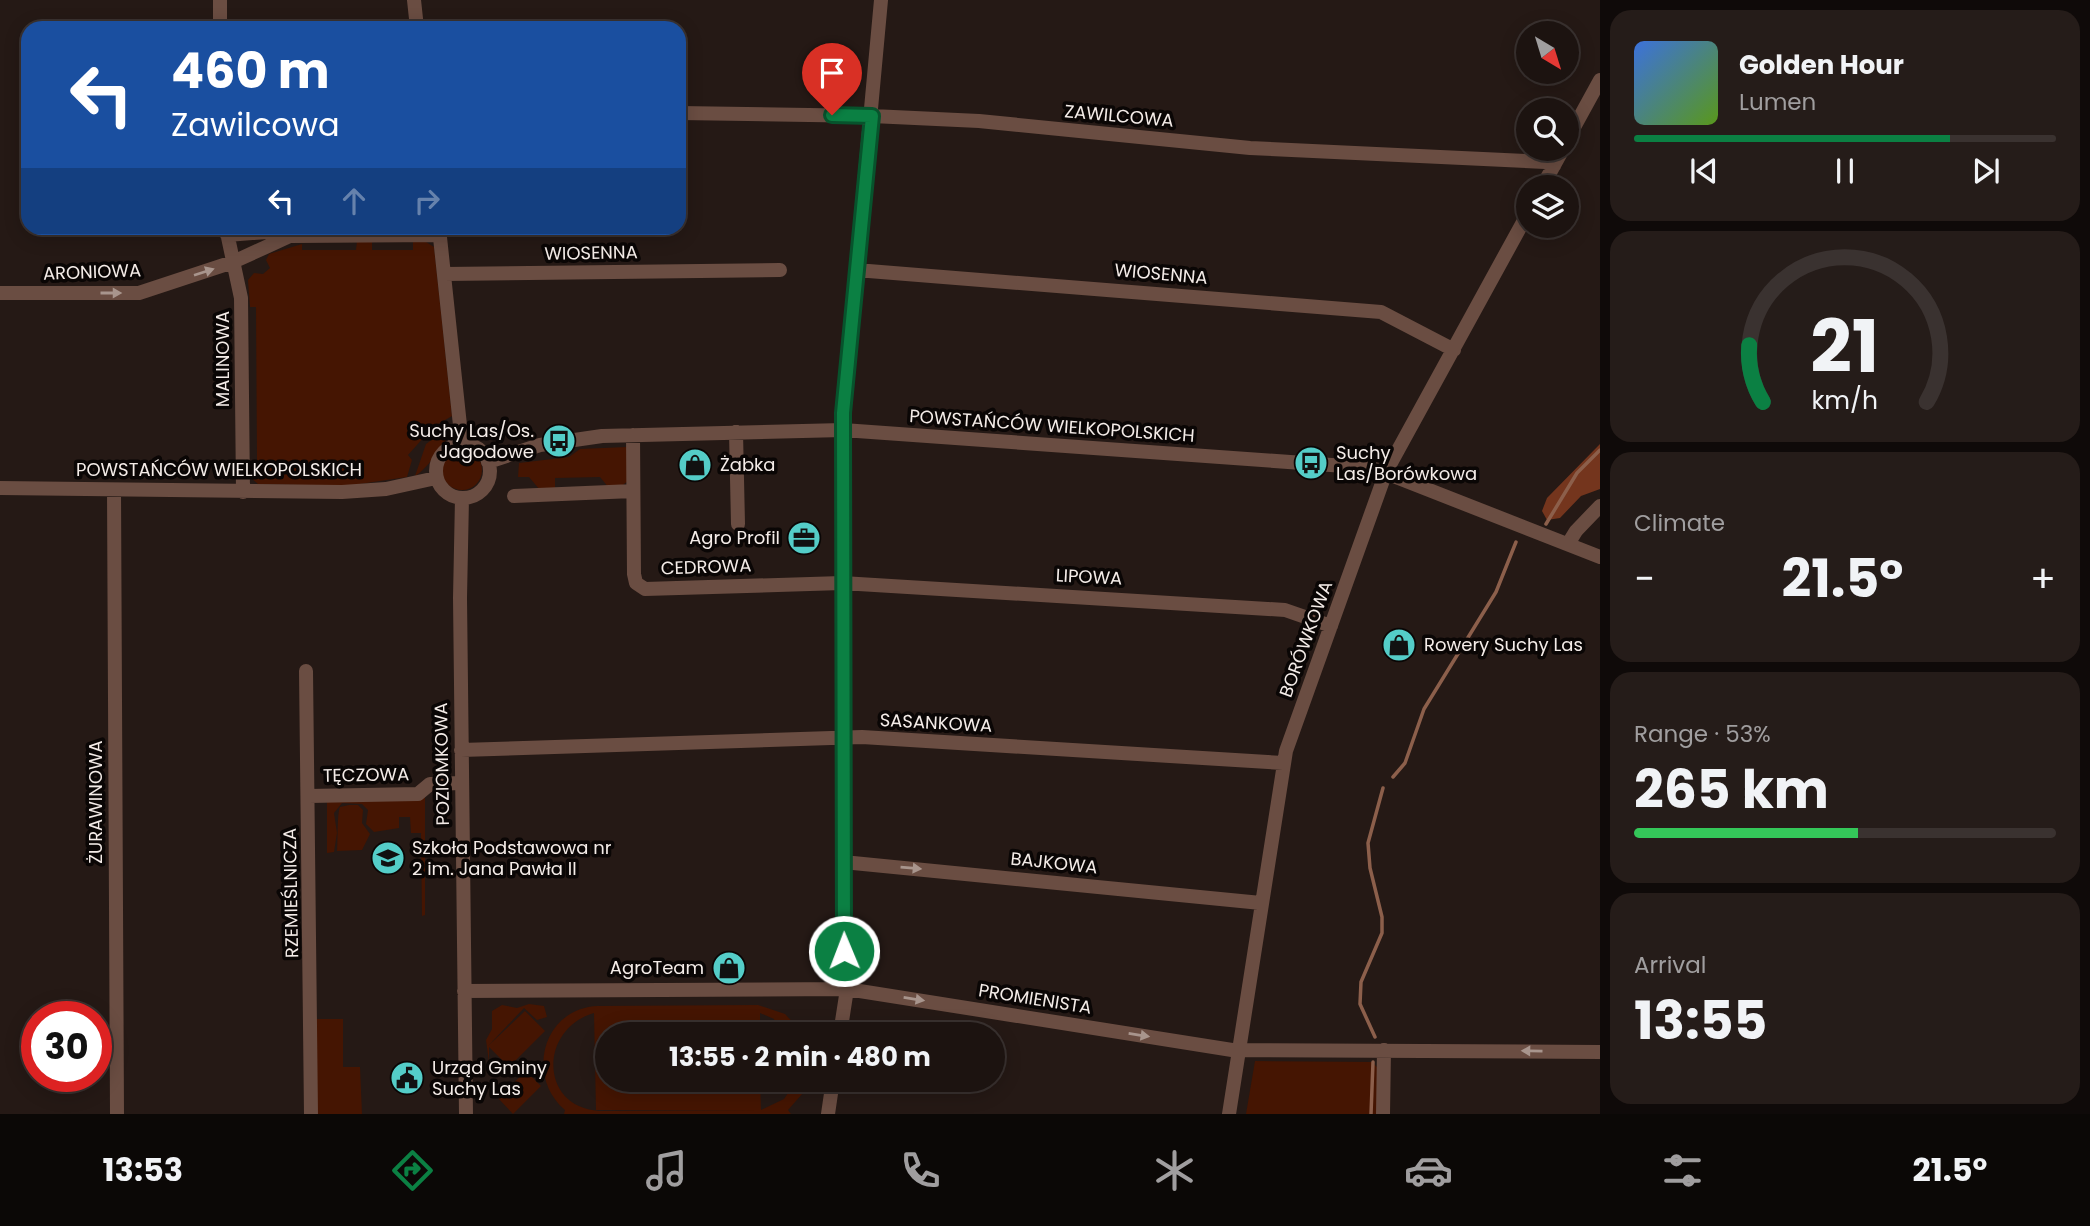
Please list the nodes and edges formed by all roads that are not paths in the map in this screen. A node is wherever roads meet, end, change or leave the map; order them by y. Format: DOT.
graph roads {
  1 [pos="220,0"];
  2 [pos="414,0"];
  3 [pos="881,0"];
  4 [pos="220,21"];
  5 [pos="416,21"];
  6 [pos="1600,80"];
  7 [pos="686,113"];
  8 [pos="872,116"];
  9 [pos="1579,118"];
  10 [pos="1556,161"];
  11 [pos="1553,166"];
  12 [pos="1548,175"];
  13 [pos="227,235"];
  14 [pos="301,235"];
  15 [pos="439,235"];
  16 [pos="1516,236"];
  17 [pos="233,262"];
  18 [pos="780,270"];
  19 [pos="856,270"];
  20 [pos="444,274"];
  21 [pos="0,293"];
  22 [pos="1454,350"];
  23 [pos="843,430"];
  24 [pos="736,432"];
  25 [pos="633,435"];
  26 [pos="462,444"];
  27 [pos="488,462"];
  28 [pos="1386,472"];
  29 [pos="436,478"];
  30 [pos="0,488"];
  31 [pos="114,490"];
  32 [pos="633,491"];
  33 [pos="243,492"];
  34 [pos="514,496"];
  35 [pos="462,498"];
  36 [pos="1600,506"];
  37 [pos="738,524"];
  38 [pos="1568,544"];
  39 [pos="1600,557"];
  40 [pos="842,583"];
  41 [pos="1331,626"];
  42 [pos="306,671"];
  43 [pos="844,737"];
  44 [pos="461,750"];
  45 [pos="1283,763"];
  46 [pos="461,783"];
  47 [pos="309,796"];
  48 [pos="843,862"];
  49 [pos="1261,903"];
  50 [pos="847,989"];
  51 [pos="464,991"];
  52 [pos="842,1022"];
  53 [pos="1239,1050"];
  54 [pos="1384,1050"];
  55 [pos="1600,1052"];
  56 [pos="832,1092"];
  57 [pos="117,1114"];
  58 [pos="311,1114"];
  59 [pos="466,1114"];
  60 [pos="828,1114"];
  61 [pos="1228,1114"];
  62 [pos="1383,1114"];
  1 -- 4 [label="street"];
  2 -- 5 [label="street"];
  3 -- 8 [label="street"];
  6 -- 9 [label="street"];
  7 -- 8 [label="street, ZAWILCOWA"];
  8 -- 11 [label="street, ZAWILCOWA"];
  8 -- 19 [label="street"];
  10 -- 11 [label="street"];
  11 -- 12 [label="street"];
  13 -- 17 [label="street, MALINOWA"];
  14 -- 17 [label="street, ARONIOWA"];
  15 -- 20 [label="street"];
  16 -- 22 [label="street, BORÓWKOWA"];
  21 -- 17 [label="street, ARONIOWA, one-way"];
  17 -- 33 [label="street, MALINOWA"];
  18 -- 20 [label="street, WIOSENNA"];
  19 -- 22 [label="street, WIOSENNA"];
  19 -- 23 [label="street"];
  20 -- 26 [label="street"];
  22 -- 28 [label="street, BORÓWKOWA"];
  23 -- 24 [label="street, POWSTAŃCÓW WIELKOPOLSKICH"];
  23 -- 28 [label="street, POWSTAŃCÓW WIELKOPOLSKICH"];
  23 -- 40 [label="street"];
  24 -- 25 [label="street, POWSTAŃCÓW WIELKOPOLSKICH"];
  24 -- 37 [label="street"];
  25 -- 27 [label="street, POWSTAŃCÓW WIELKOPOLSKICH"];
  25 -- 32 [label="street, CEDROWA"];
  26 -- 27 [label="street"];
  26 -- 29 [label="street"];
  27 -- 35 [label="street"];
  28 -- 38 [label="street, POWSTAŃCÓW WIELKOPOLSKICH"];
  28 -- 41 [label="street, BORÓWKOWA"];
  29 -- 33 [label="street, POWSTAŃCÓW WIELKOPOLSKICH"];
  29 -- 35 [label="street"];
  30 -- 31 [label="street, POWSTAŃCÓW WIELKOPOLSKICH"];
  31 -- 33 [label="street, POWSTAŃCÓW WIELKOPOLSKICH"];
  31 -- 57 [label="street, ŻURAWINOWA"];
  32 -- 34 [label="street"];
  32 -- 40 [label="street, CEDROWA"];
  35 -- 44 [label="street, POZIOMKOWA"];
  36 -- 38 [label="street"];
  38 -- 39 [label="street, POWSTAŃCÓW WIELKOPOLSKICH"];
  40 -- 41 [label="street, LIPOWA"];
  40 -- 43 [label="street"];
  41 -- 45 [label="street, BORÓWKOWA"];
  42 -- 47 [label="street, RZEMIEŚLNICZA"];
  43 -- 44 [label="street, SASANKOWA"];
  43 -- 45 [label="street, SASANKOWA"];
  43 -- 48 [label="street"];
  44 -- 46 [label="street, POZIOMKOWA"];
  45 -- 49 [label="street, BORÓWKOWA"];
  46 -- 47 [label="street, TĘCZOWA"];
  46 -- 51 [label="street, POZIOMKOWA"];
  47 -- 58 [label="street, RZEMIEŚLNICZA"];
  48 -- 49 [label="street, BAJKOWA, one-way"];
  48 -- 50 [label="street"];
  49 -- 53 [label="street, BORÓWKOWA"];
  50 -- 51 [label="street, PROMIENISTA"];
  50 -- 52 [label="street"];
  50 -- 53 [label="street, PROMIENISTA, one-way"];
  51 -- 59 [label="street, POZIOMKOWA"];
  53 -- 54 [label="street, PROMIENISTA"];
  53 -- 61 [label="street, BORÓWKOWA"];
  55 -- 54 [label="street, PROMIENISTA, one-way"];
  54 -- 62 [label="street"];
  56 -- 60 [label="street"];
}
